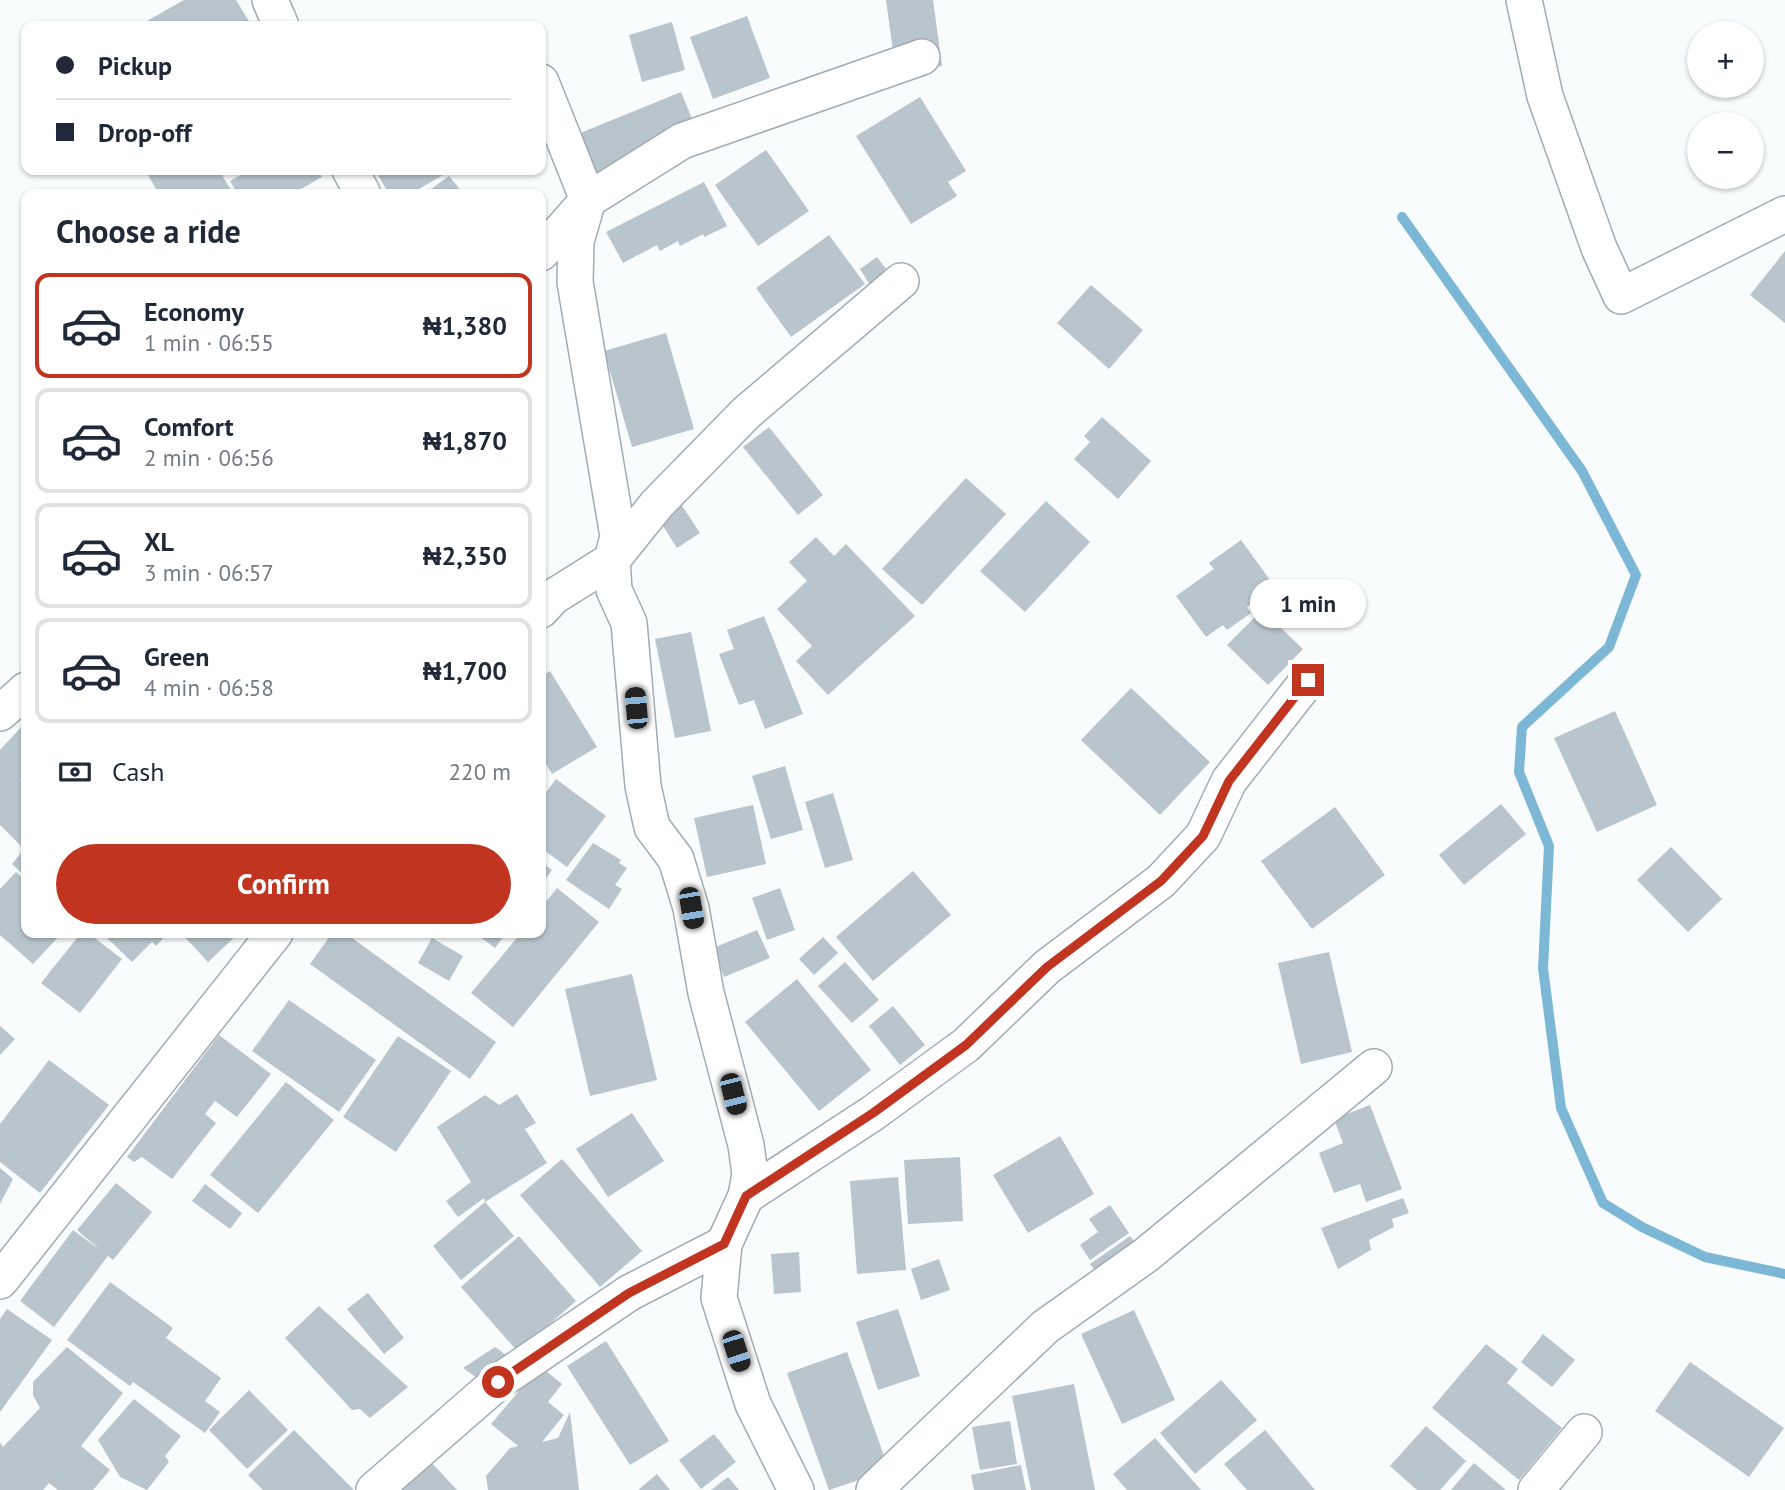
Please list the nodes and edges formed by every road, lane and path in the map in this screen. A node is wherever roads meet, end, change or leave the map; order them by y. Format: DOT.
graph roads {
  1 [pos="270,0"];
  2 [pos="1524,0"];
  3 [pos="279,21"];
  4 [pos="922,57"];
  5 [pos="546,95"];
  6 [pos="588,200"];
  7 [pos="1785,214"];
  8 [pos="546,247"];
  9 [pos="901,281"];
  10 [pos="611,560"];
  11 [pos="546,605"];
  12 [pos="1308,680"];
  13 [pos="21,694"];
  14 [pos="0,713"];
  15 [pos="271,938"];
  16 [pos="1374,1067"];
  17 [pos="746,1196"];
  18 [pos="724,1244"];
  19 [pos="0,1281"];
  20 [pos="1584,1432"];
  21 [pos="374,1490"];
  22 [pos="796,1490"];
  23 [pos="874,1490"];
  24 [pos="1536,1490"];
  1 -- 3 [label="street"];
  2 -- 7 [label="street"];
  4 -- 6 [label="street"];
  5 -- 6 [label="street"];
  6 -- 8 [label="street"];
  6 -- 10 [label="street"];
  9 -- 10 [label="street"];
  10 -- 11 [label="street"];
  10 -- 17 [label="street"];
  12 -- 17 [label="street"];
  13 -- 14 [label="street"];
  15 -- 19 [label="street"];
  16 -- 23 [label="street"];
  17 -- 18 [label="street"];
  18 -- 21 [label="street"];
  18 -- 22 [label="street"];
  20 -- 24 [label="street"];
}
